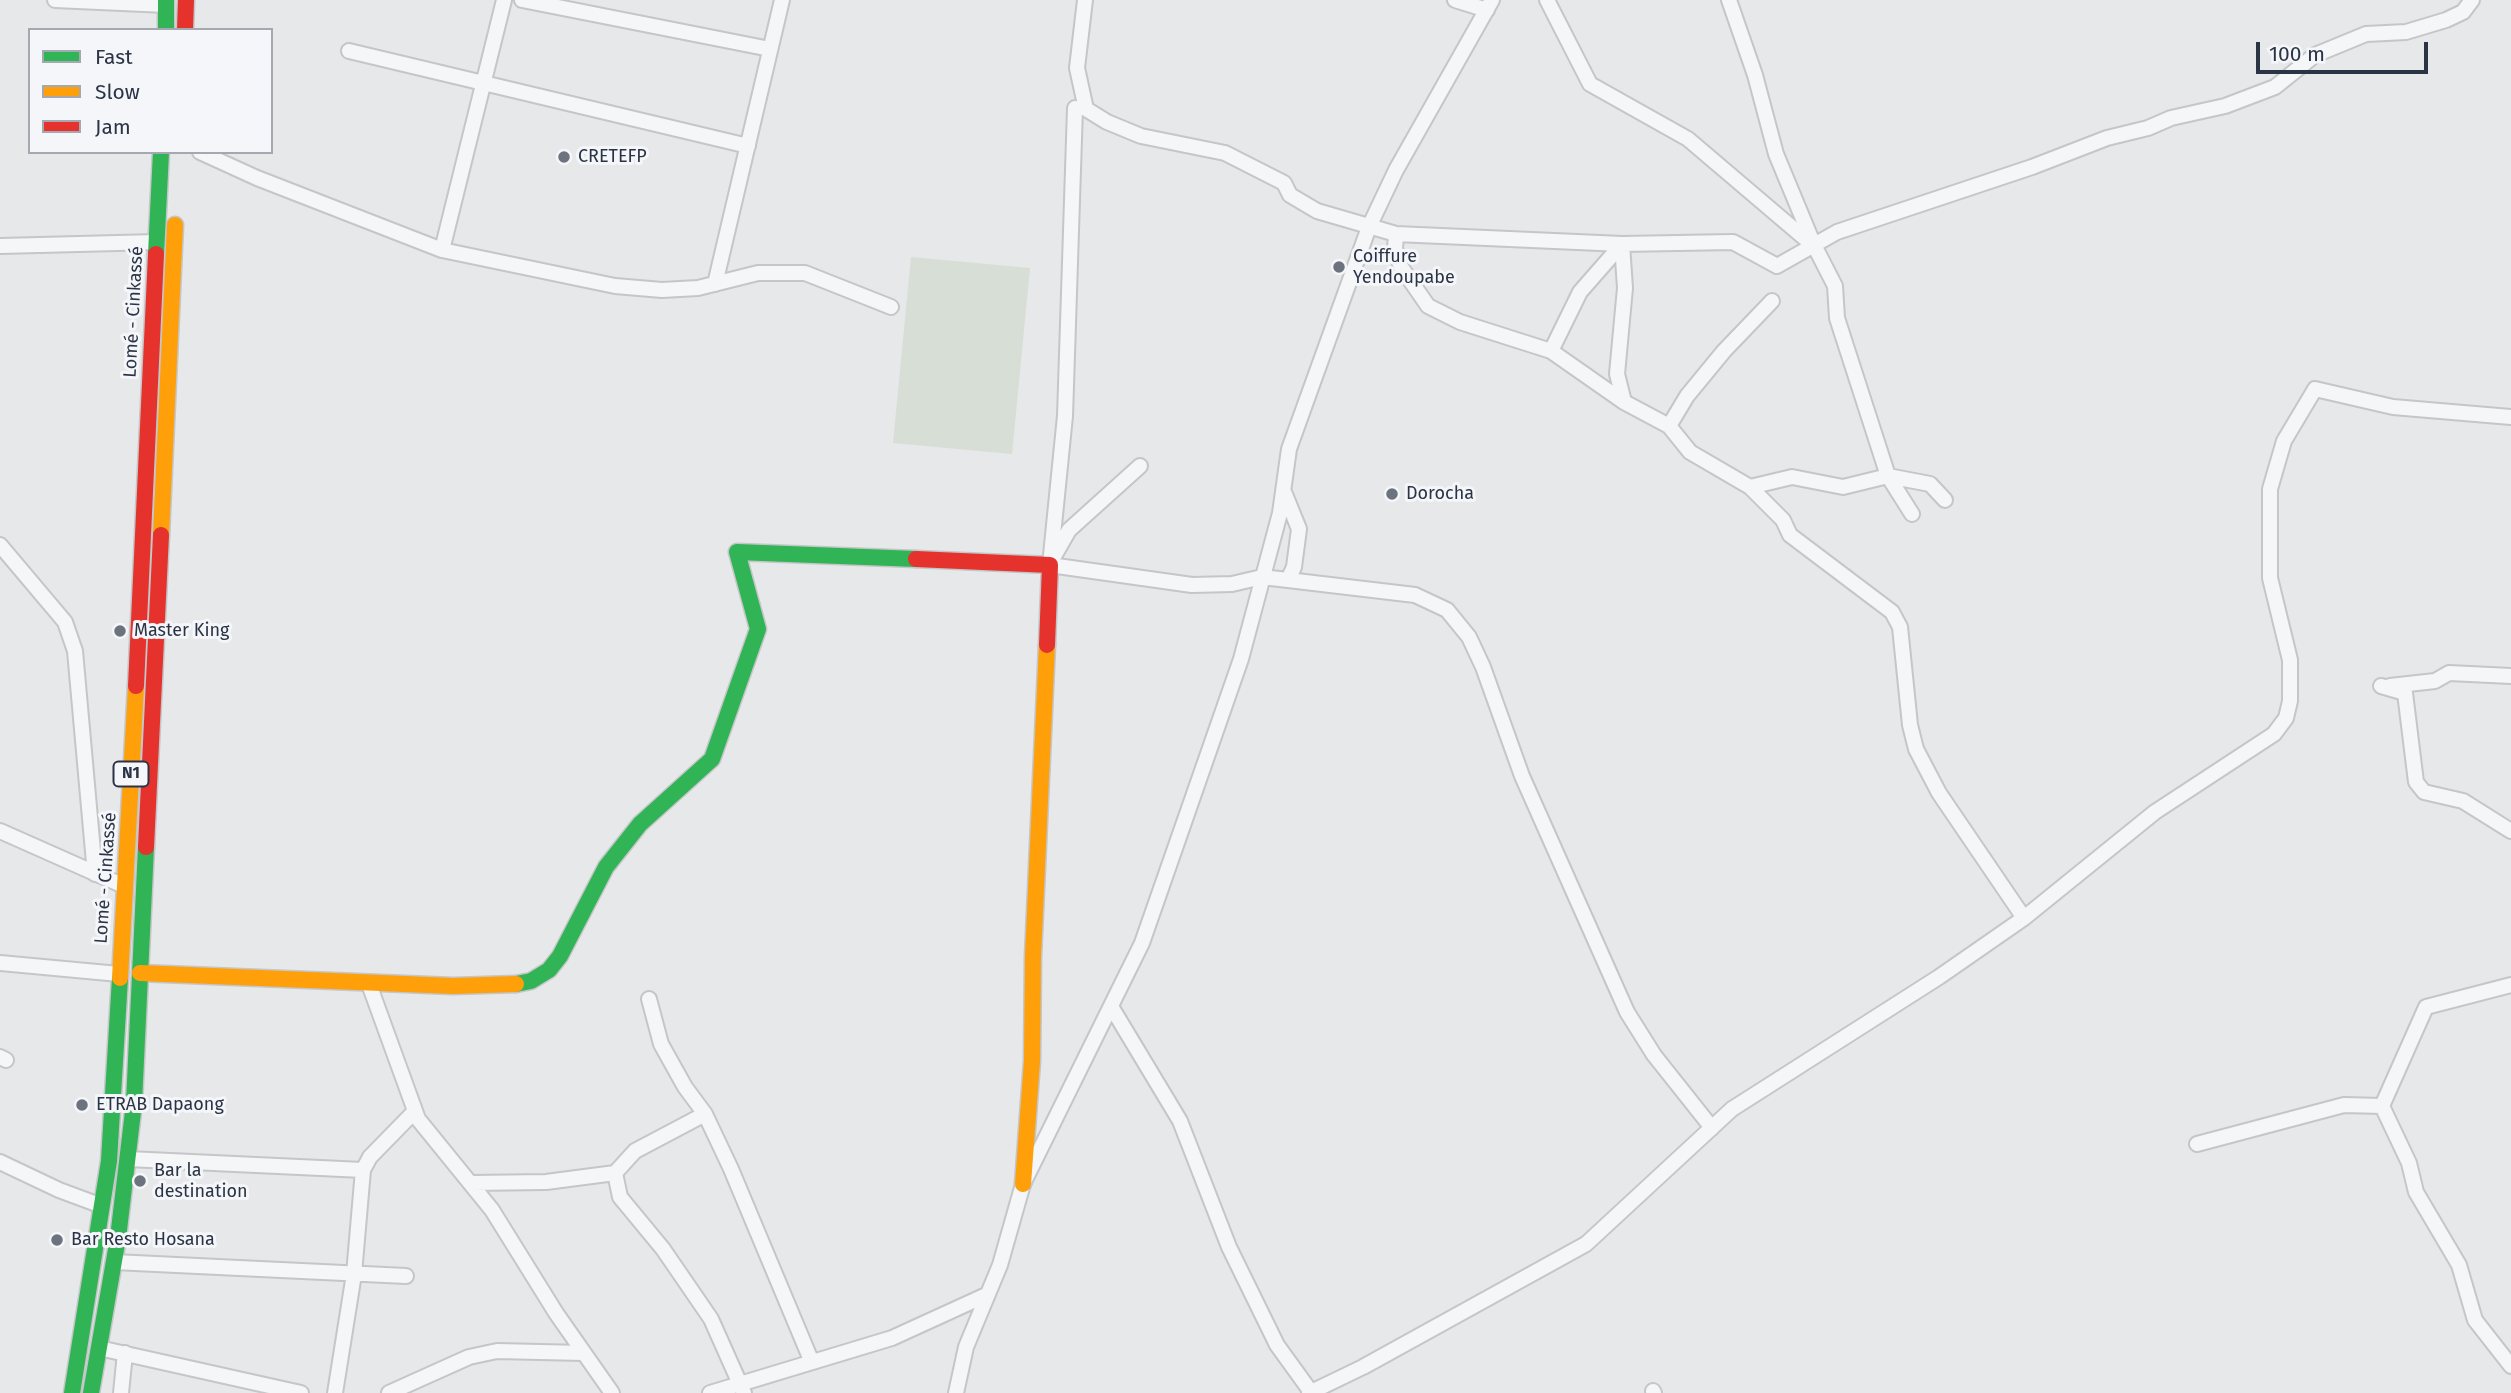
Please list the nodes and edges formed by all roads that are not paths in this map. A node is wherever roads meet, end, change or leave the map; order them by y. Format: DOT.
graph roads {
  1 [pos="55,0"];
  2 [pos="186,0"];
  3 [pos="504,0"];
  4 [pos="522,0"];
  5 [pos="782,0"];
  6 [pos="1085,0"];
  7 [pos="1455,0"];
  8 [pos="1547,0"];
  9 [pos="1729,0"];
  10 [pos="2472,0"];
  11 [pos="166,3"];
  12 [pos="1490,5"];
  13 [pos="166,28"];
  14 [pos="185,28"];
  15 [pos="770,49"];
  16 [pos="349,51"];
  17 [pos="481,82"];
  18 [pos="1075,108"];
  19 [pos="748,146"];
  20 [pos="161,154"];
  21 [pos="176,154"];
  22 [pos="204,154"];
  23 [pos="1370,227"];
  24 [pos="1396,234"];
  25 [pos="157,242"];
  26 [pos="1622,243"];
  27 [pos="0,246"];
  28 [pos="1815,247"];
  29 [pos="442,250"];
  30 [pos="715,284"];
  31 [pos="1772,301"];
  32 [pos="891,307"];
  33 [pos="1551,351"];
  34 [pos="1624,402"];
  35 [pos="2511,417"];
  36 [pos="1669,426"];
  37 [pos="1140,466"];
  38 [pos="1888,476"];
  39 [pos="1750,486"];
  40 [pos="1284,492"];
  41 [pos="1945,500"];
  42 [pos="1912,514"];
  43 [pos="0,545"];
  44 [pos="1050,565"];
  45 [pos="1262,578"];
  46 [pos="1288,580"];
  47 [pos="2511,676"];
  48 [pos="0,831"];
  49 [pos="2511,831"];
  50 [pos="95,874"];
  51 [pos="124,886"];
  52 [pos="2024,918"];
  53 [pos="0,963"];
  54 [pos="139,973"];
  55 [pos="119,974"];
  56 [pos="369,984"];
  57 [pos="2511,985"];
  58 [pos="649,999"];
  59 [pos="1112,1008"];
  60 [pos="2382,1106"];
  61 [pos="415,1111"];
  62 [pos="705,1114"];
  63 [pos="111,1117"];
  64 [pos="132,1118"];
  65 [pos="1712,1128"];
  66 [pos="2197,1144"];
  67 [pos="128,1159"];
  68 [pos="0,1162"];
  69 [pos="363,1170"];
  70 [pos="615,1173"];
  71 [pos="471,1183"];
  72 [pos="1023,1184"];
  73 [pos="102,1206"];
  74 [pos="114,1262"];
  75 [pos="354,1274"];
  76 [pos="406,1276"];
  77 [pos="985,1296"];
  78 [pos="99,1348"];
  79 [pos="125,1353"];
  80 [pos="583,1353"];
  81 [pos="811,1360"];
  82 [pos="2511,1366"];
  83 [pos="741,1388"];
  84 [pos="1310,1392"];
  85 [pos="72,1393"];
  86 [pos="91,1393"];
  87 [pos="121,1393"];
  88 [pos="301,1393"];
  89 [pos="335,1393"];
  90 [pos="389,1393"];
  91 [pos="612,1393"];
  92 [pos="710,1393"];
  93 [pos="956,1393"];
  1 -- 11 [label="street"];
  2 -- 14 [label="main road"];
  3 -- 17 [label="street"];
  4 -- 15 [label="street"];
  5 -- 15 [label="street"];
  6 -- 23 [label="street"];
  7 -- 12 [label="street"];
  8 -- 28 [label="street"];
  9 -- 28 [label="street"];
  10 -- 28 [label="street"];
  11 -- 13 [label="main road"];
  12 -- 23 [label="street"];
  15 -- 19 [label="street"];
  16 -- 17 [label="street"];
  17 -- 19 [label="street"];
  17 -- 29 [label="street"];
  18 -- 44 [label="street"];
  19 -- 30 [label="street"];
  20 -- 25 [label="main road, Lomé - Cinkassé / N1"];
  21 -- 54 [label="main road, Lomé - Cinkassé / N1"];
  22 -- 29 [label="street"];
  23 -- 24 [label="street"];
  23 -- 40 [label="street"];
  24 -- 26 [label="street"];
  24 -- 33 [label="street"];
  25 -- 27 [label="street"];
  25 -- 51 [label="main road, Lomé - Cinkassé / N1"];
  26 -- 28 [label="street"];
  26 -- 33 [label="street"];
  26 -- 34 [label="street"];
  28 -- 38 [label="street"];
  29 -- 30 [label="street"];
  30 -- 32 [label="street"];
  31 -- 36 [label="street"];
  33 -- 34 [label="street"];
  34 -- 36 [label="street"];
  35 -- 52 [label="street"];
  36 -- 39 [label="street"];
  37 -- 44 [label="street"];
  38 -- 39 [label="street"];
  38 -- 41 [label="street"];
  38 -- 42 [label="street"];
  39 -- 52 [label="street"];
  40 -- 45 [label="street"];
  40 -- 46 [label="street"];
  43 -- 50 [label="street"];
  44 -- 45 [label="street"];
  44 -- 56 [label="main road"];
  44 -- 72 [label="main road"];
  45 -- 46 [label="street"];
  45 -- 59 [label="street"];
  46 -- 65 [label="street"];
  47 -- 49 [label="street"];
  48 -- 50 [label="street"];
  50 -- 51 [label="street"];
  51 -- 55 [label="main road, Lomé - Cinkassé / N1"];
  52 -- 65 [label="street"];
  53 -- 55 [label="street"];
  54 -- 56 [label="main road"];
  54 -- 64 [label="main road, Lomé - Cinkassé / N1"];
  55 -- 63 [label="main road, Lomé - Cinkassé / N1"];
  56 -- 61 [label="street"];
  57 -- 60 [label="street"];
  58 -- 62 [label="street"];
  59 -- 72 [label="street"];
  59 -- 84 [label="street"];
  60 -- 66 [label="street"];
  60 -- 82 [label="street"];
  61 -- 69 [label="street"];
  61 -- 71 [label="street"];
  62 -- 70 [label="street"];
  62 -- 81 [label="street"];
  63 -- 64 [label="main road"];
  63 -- 73 [label="main road, Lomé - Cinkassé / N1"];
  64 -- 67 [label="main road, Lomé - Cinkassé / N1"];
  65 -- 84 [label="street"];
  67 -- 69 [label="street"];
  67 -- 74 [label="main road, Lomé - Cinkassé / N1"];
  68 -- 73 [label="street"];
  69 -- 75 [label="street"];
  70 -- 71 [label="street"];
  70 -- 83 [label="street"];
  71 -- 80 [label="street"];
  72 -- 77 [label="street"];
  73 -- 85 [label="main road, Lomé - Cinkassé / N1"];
  74 -- 75 [label="street"];
  74 -- 78 [label="main road, Lomé - Cinkassé / N1"];
  75 -- 76 [label="street"];
  75 -- 89 [label="street"];
  77 -- 81 [label="street"];
  77 -- 93 [label="street"];
  78 -- 79 [label="street"];
  78 -- 86 [label="main road, Lomé - Cinkassé / N1"];
  79 -- 87 [label="street"];
  79 -- 88 [label="street"];
  80 -- 90 [label="street"];
  80 -- 91 [label="street"];
  81 -- 83 [label="street"];
  83 -- 92 [label="street"];
}
